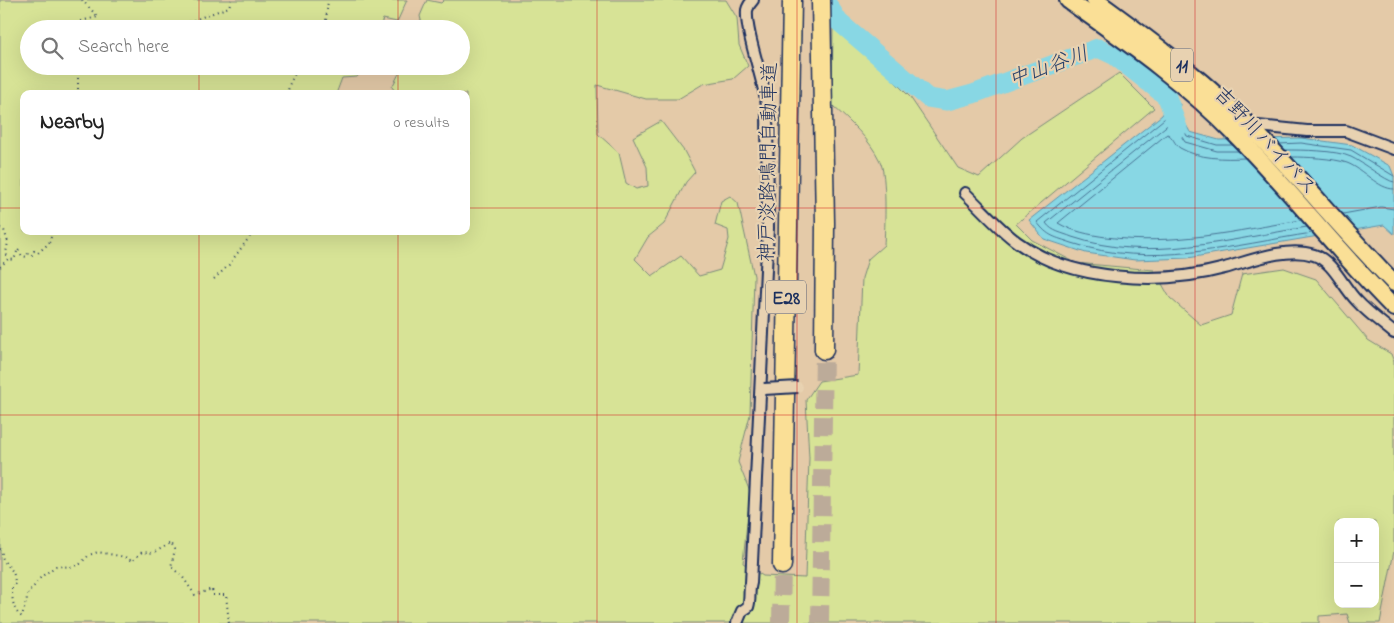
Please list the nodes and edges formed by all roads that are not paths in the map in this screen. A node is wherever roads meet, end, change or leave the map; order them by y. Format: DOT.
graph roads {
  1 [pos="753,0"];
  2 [pos="792,0"];
  3 [pos="821,0"];
  4 [pos="1068,0"];
  5 [pos="1094,0"];
  6 [pos="1242,130"];
  7 [pos="1394,149"];
  8 [pos="965,193"];
  9 [pos="1394,283"];
  10 [pos="1394,308"];
  11 [pos="1394,334"];
  12 [pos="824,350"];
  13 [pos="798,388"];
  14 [pos="761,389"];
  15 [pos="782,565"];
  16 [pos="737,623"];
  1 -- 14 [label="street"];
  2 -- 15 [label="highway, 神戸淡路鳴門自動車道 / E28"];
  3 -- 12 [label="highway, E28"];
  4 -- 6 [label="highway, 吉野川バイパス / 11"];
  5 -- 6 [label="highway, 吉野川バイパス / 11"];
  6 -- 7 [label="street"];
  6 -- 9 [label="highway, 吉野川バイパス / 11"];
  6 -- 10 [label="highway, 吉野川バイパス / 11"];
  8 -- 11 [label="street"];
  13 -- 14 [label="street, bridge"];
  14 -- 16 [label="street"];
}
